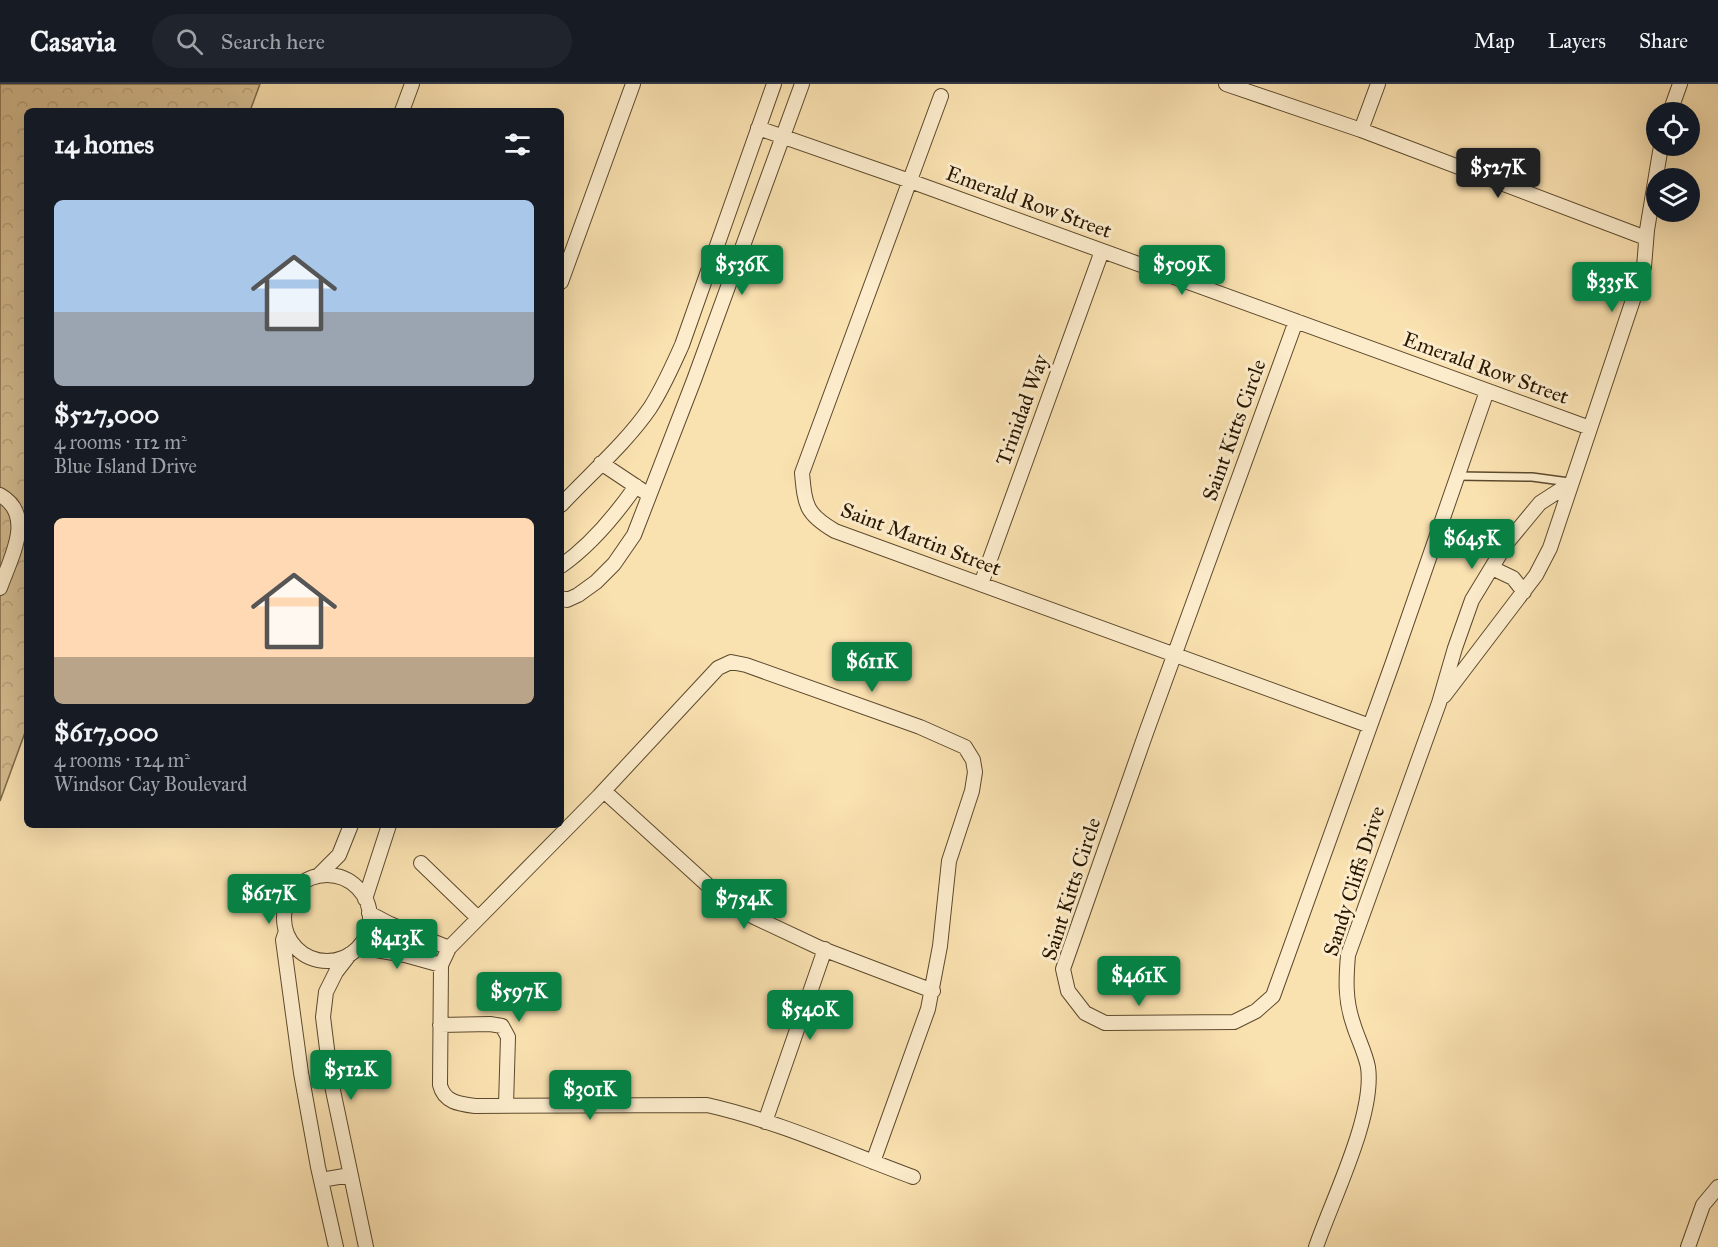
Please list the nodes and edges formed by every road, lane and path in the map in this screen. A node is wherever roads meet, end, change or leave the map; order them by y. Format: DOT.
graph roads {
  1 [pos="412,84"];
  2 [pos="633,84"];
  3 [pos="774,84"];
  4 [pos="802,84"];
  5 [pos="1226,84"];
  6 [pos="1378,84"];
  7 [pos="1680,84"];
  8 [pos="941,96"];
  9 [pos="1674,102"];
  10 [pos="403,108"];
  11 [pos="758,128"];
  12 [pos="1361,130"];
  13 [pos="784,136"];
  14 [pos="1659,156"];
  15 [pos="910,181"];
  16 [pos="1646,238"];
  17 [pos="1102,250"];
  18 [pos="564,274"];
  19 [pos="1296,321"];
  20 [pos="1487,391"];
  21 [pos="1590,428"];
  22 [pos="601,463"];
  23 [pos="1457,476"];
  24 [pos="1571,483"];
  25 [pos="636,486"];
  26 [pos="0,495"];
  27 [pos="650,496"];
  28 [pos="564,502"];
  29 [pos="564,564"];
  30 [pos="1492,568"];
  31 [pos="981,584"];
  32 [pos="0,588"];
  33 [pos="1524,592"];
  34 [pos="564,599"];
  35 [pos="1174,654"];
  36 [pos="1439,703"];
  37 [pos="1370,726"];
  38 [pos="604,791"];
  39 [pos="350,828"];
  40 [pos="388,828"];
  41 [pos="421,863"];
  42 [pos="319,875"];
  43 [pos="365,899"];
  44 [pos="369,913"];
  45 [pos="477,917"];
  46 [pos="286,932"];
  47 [pos="449,948"];
  48 [pos="825,949"];
  49 [pos="355,950"];
  50 [pos="441,965"];
  51 [pos="933,991"];
  52 [pos="440,1025"];
  53 [pos="506,1105"];
  54 [pos="765,1122"];
  55 [pos="873,1162"];
  56 [pos="350,1175"];
  57 [pos="913,1177"];
  58 [pos="321,1180"];
  59 [pos="1718,1187"];
  60 [pos="336,1247"];
  61 [pos="366,1247"];
  62 [pos="1316,1247"];
  63 [pos="1688,1247"];
  1 -- 10 [label="street"];
  2 -- 18 [label="street"];
  3 -- 11 [label="street"];
  4 -- 13 [label="street"];
  5 -- 12 [label="street"];
  6 -- 12 [label="street"];
  7 -- 9 [label="street"];
  8 -- 15 [label="street, Saint Martin Street"];
  11 -- 13 [label="street, Emerald Row Street"];
  11 -- 22 [label="street"];
  12 -- 16 [label="street"];
  13 -- 15 [label="street, Emerald Row Street"];
  13 -- 27 [label="street"];
  14 -- 16 [label="street, Sandy Cliffs Drive"];
  15 -- 17 [label="street, Emerald Row Street"];
  15 -- 31 [label="street, Saint Martin Street"];
  16 -- 21 [label="street, Sandy Cliffs Drive"];
  17 -- 19 [label="street, Emerald Row Street"];
  17 -- 31 [label="street, Trinidad Way"];
  19 -- 20 [label="street, Emerald Row Street"];
  19 -- 35 [label="street, Saint Kitts Circle"];
  20 -- 21 [label="street, Emerald Row Street"];
  20 -- 23 [label="street, Saint Kitts Circle"];
  21 -- 24 [label="street, Sandy Cliffs Drive"];
  22 -- 25 [label="street"];
  22 -- 28 [label="street"];
  23 -- 24 [label="lane"];
  23 -- 37 [label="street, Saint Kitts Circle"];
  24 -- 30 [label="street, Sandy Cliffs Drive"];
  24 -- 33 [label="street, Sandy Cliffs Drive"];
  25 -- 27 [label="street"];
  25 -- 29 [label="street"];
  26 -- 32 [label="street"];
  27 -- 34 [label="street"];
  30 -- 33 [label="street"];
  30 -- 36 [label="street, Sandy Cliffs Drive"];
  31 -- 35 [label="street, Saint Martin Street"];
  33 -- 36 [label="street, Sandy Cliffs Drive"];
  35 -- 37 [label="street, Saint Martin Street"];
  35 -- 37 [label="street, Saint Kitts Circle"];
  36 -- 62 [label="street, Sandy Cliffs Drive"];
  38 -- 45 [label="street"];
  38 -- 48 [label="street"];
  38 -- 51 [label="street"];
  39 -- 42 [label="street"];
  40 -- 43 [label="street"];
  41 -- 45 [label="street"];
  42 -- 43 [label="street"];
  42 -- 46 [label="street"];
  43 -- 44 [label="street"];
  44 -- 47 [label="street"];
  44 -- 49 [label="street"];
  45 -- 47 [label="street"];
  46 -- 49 [label="street"];
  46 -- 58 [label="street"];
  47 -- 50 [label="street"];
  48 -- 51 [label="street"];
  48 -- 54 [label="street"];
  49 -- 50 [label="street"];
  49 -- 56 [label="street"];
  50 -- 52 [label="street"];
  51 -- 55 [label="street"];
  52 -- 53 [label="street"];
  52 -- 53 [label="street"];
  53 -- 54 [label="street"];
  54 -- 55 [label="street"];
  55 -- 57 [label="street"];
  56 -- 58 [label="street"];
  56 -- 61 [label="street"];
  58 -- 60 [label="street"];
  59 -- 63 [label="street"];
}
